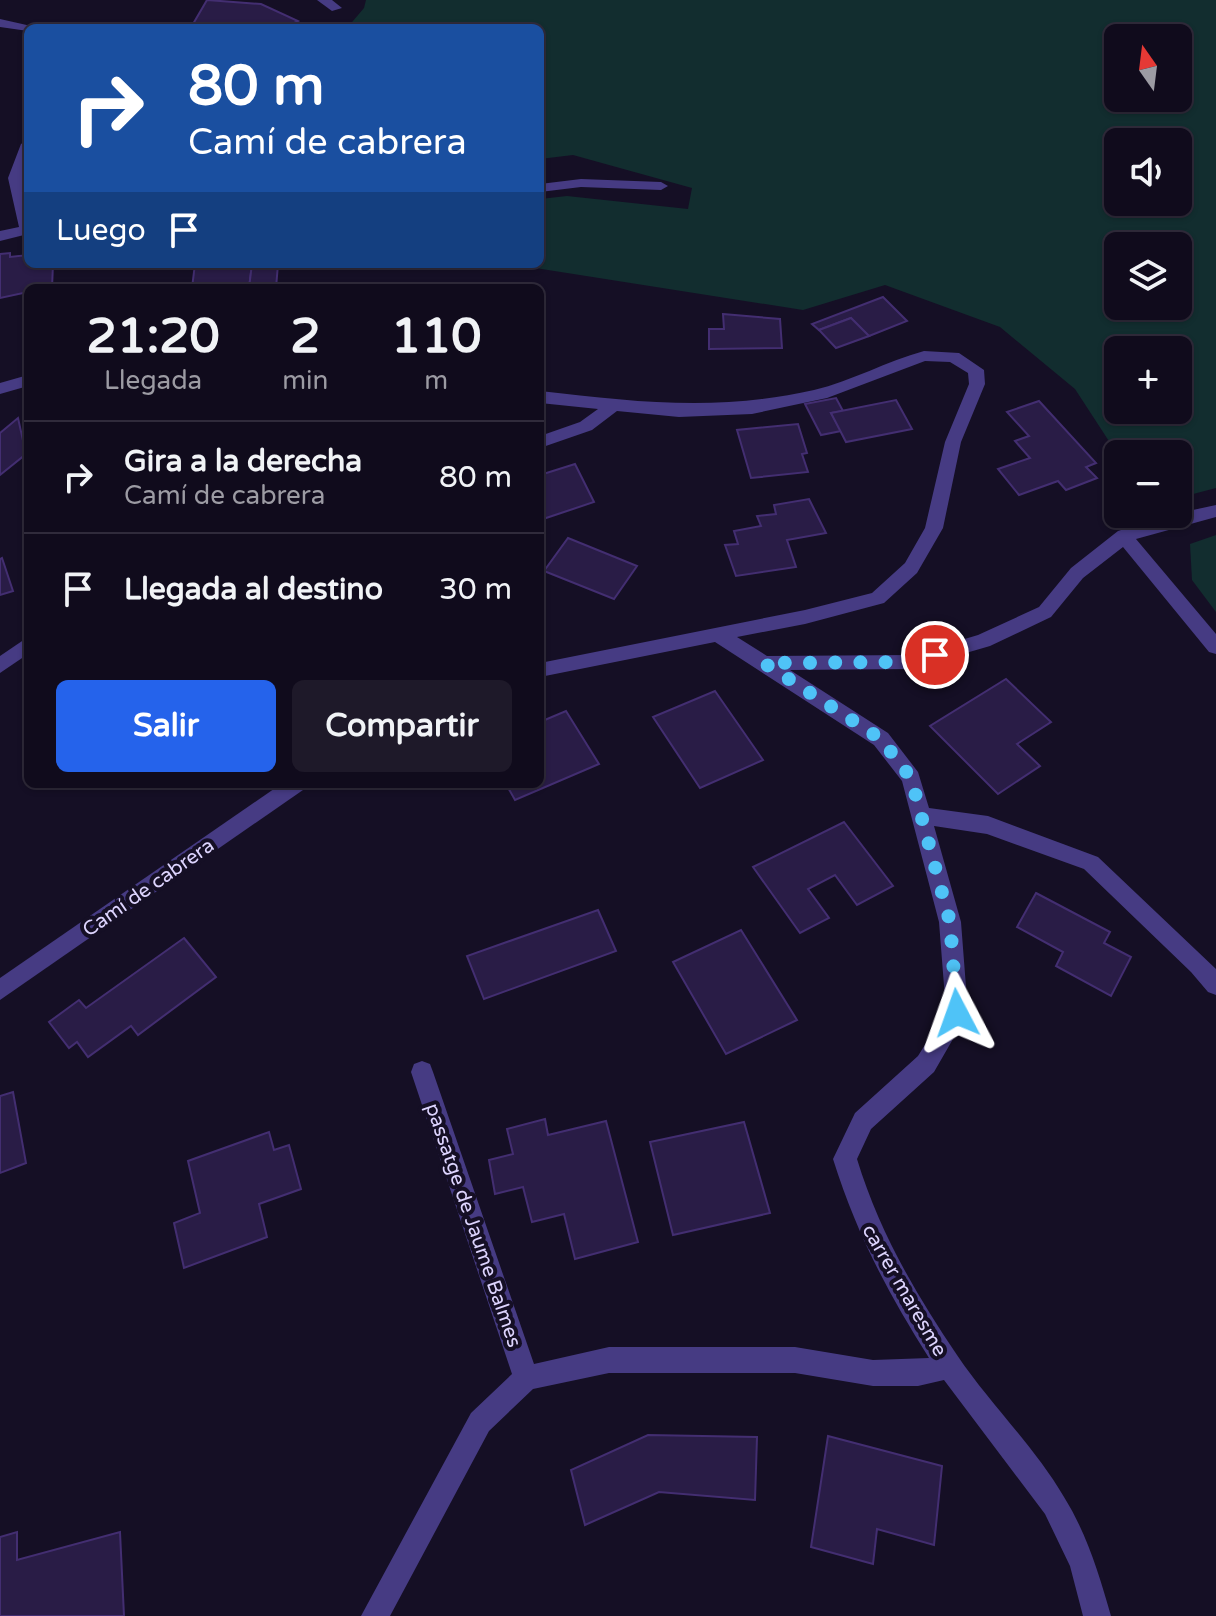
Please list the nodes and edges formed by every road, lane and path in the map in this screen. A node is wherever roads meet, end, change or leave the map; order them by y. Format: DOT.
graph roads {
  1 [pos="323,0"];
  2 [pos="336,8"];
  3 [pos="0,23"];
  4 [pos="24,27"];
  5 [pos="24,154"];
  6 [pos="661,186"];
  7 [pos="544,188"];
  8 [pos="24,216"];
  9 [pos="24,230"];
  10 [pos="0,236"];
  11 [pos="24,381"];
  12 [pos="0,389"];
  13 [pos="544,397"];
  14 [pos="614,405"];
  15 [pos="544,441"];
  16 [pos="1216,511"];
  17 [pos="1124,536"];
  18 [pos="717,634"];
  19 [pos="24,647"];
  20 [pos="1216,647"];
  21 [pos="764,663"];
  22 [pos="0,666"];
  23 [pos="544,669"];
  24 [pos="290,788"];
  25 [pos="922,816"];
  26 [pos="1216,985"];
  27 [pos="0,990"];
  28 [pos="422,1072"];
  29 [pos="949,1366"];
  30 [pos="526,1378"];
  31 [pos="375,1616"];
  32 [pos="1097,1616"];
  1 -- 2 [label="street"];
  3 -- 4 [label="street"];
  5 -- 8 [label="street"];
  6 -- 7 [label="street"];
  9 -- 10 [label="street"];
  11 -- 12 [label="street"];
  13 -- 14 [label="street"];
  14 -- 15 [label="street"];
  14 -- 18 [label="street"];
  16 -- 17 [label="street"];
  17 -- 20 [label="street"];
  17 -- 21 [label="street"];
  18 -- 21 [label="street"];
  18 -- 23 [label="street"];
  19 -- 22 [label="street"];
  21 -- 25 [label="street, carrer maresme"];
  24 -- 27 [label="street, Camí de cabrera"];
  25 -- 26 [label="street"];
  25 -- 29 [label="street, carrer maresme"];
  28 -- 30 [label="street, passatge de Jaume Balmes"];
  29 -- 30 [label="street"];
  29 -- 32 [label="street, carrer maresme"];
  30 -- 31 [label="street"];
}
